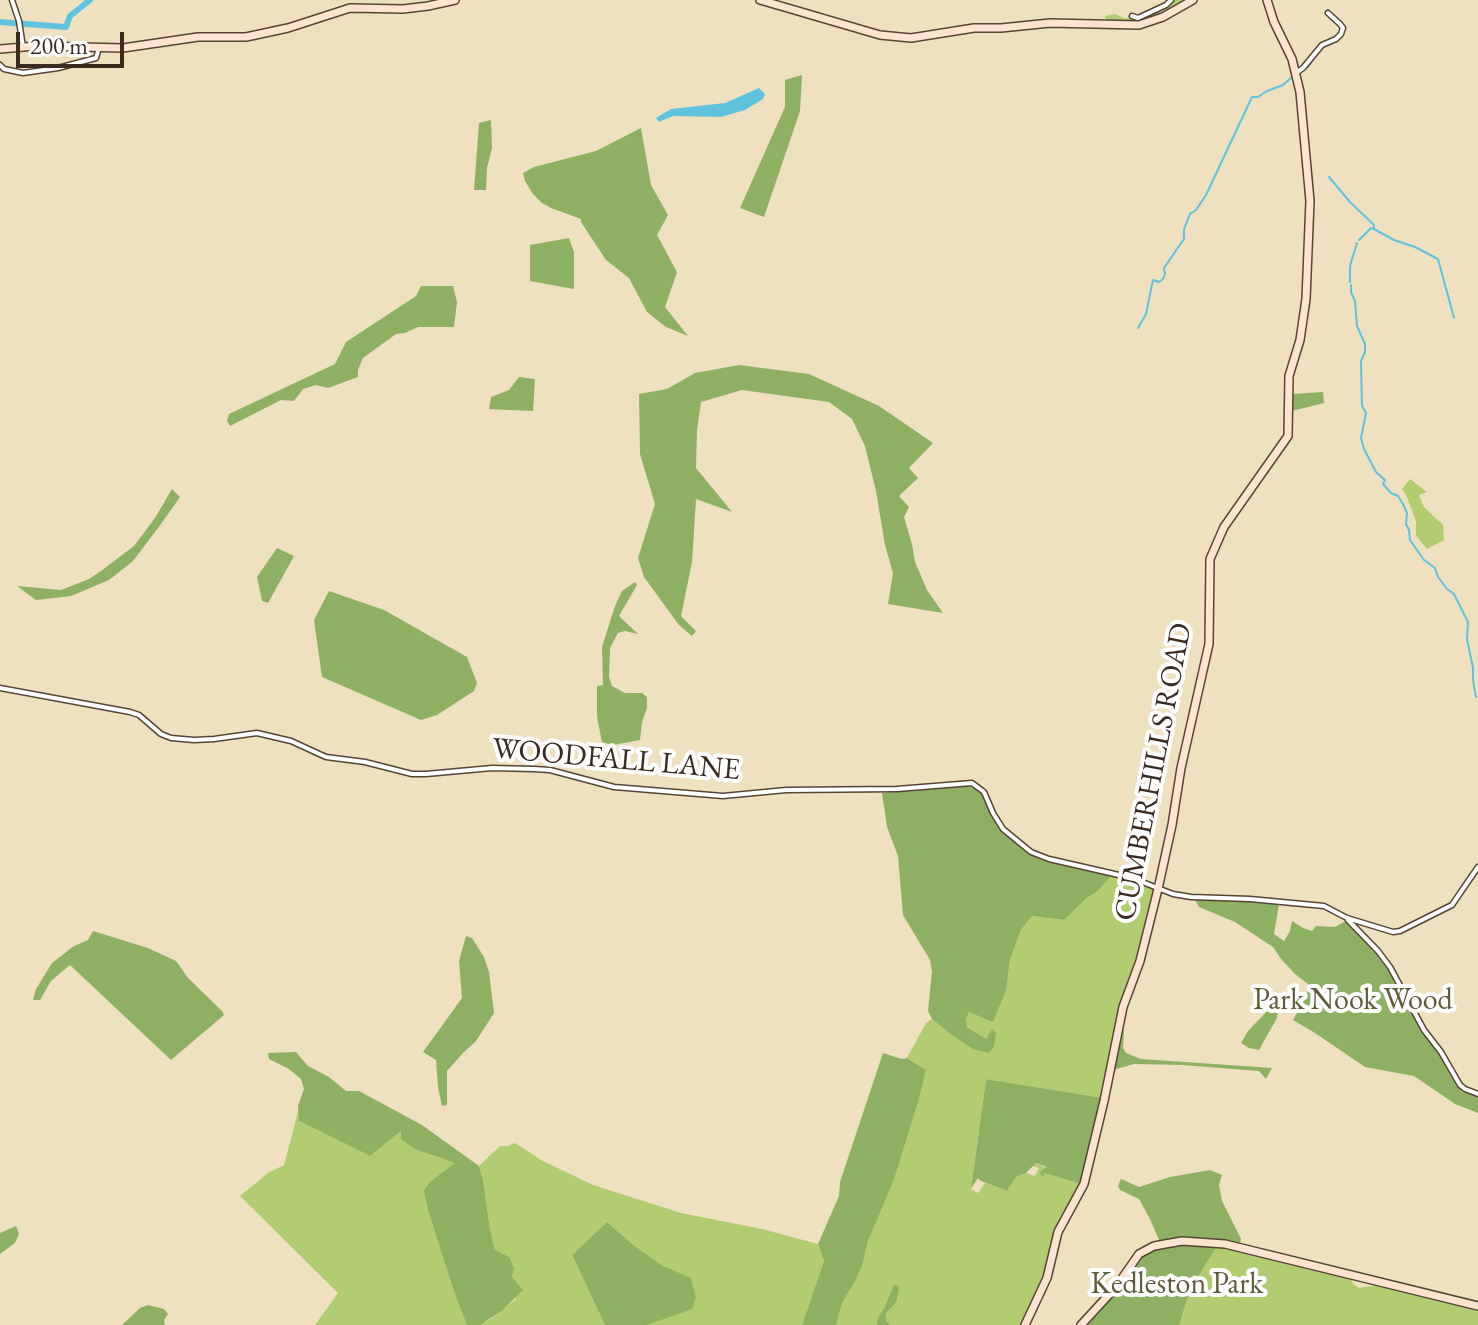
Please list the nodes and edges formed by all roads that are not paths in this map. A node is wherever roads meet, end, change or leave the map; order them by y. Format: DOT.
graph roads {
  1 [pos="12,0"];
  2 [pos="455,0"];
  3 [pos="760,0"];
  4 [pos="1171,0"];
  5 [pos="1267,0"];
  6 [pos="1188,1"];
  7 [pos="1328,13"];
  8 [pos="1132,16"];
  9 [pos="23,47"];
  10 [pos="99,48"];
  11 [pos="0,49"];
  12 [pos="0,65"];
  13 [pos="1296,73"];
  14 [pos="0,688"];
  15 [pos="1478,867"];
  16 [pos="1158,889"];
  17 [pos="1347,918"];
  18 [pos="1478,1094"];
  19 [pos="1478,1306"];
  20 [pos="1025,1325"];
  21 [pos="1081,1325"];
  1 -- 9 [label="street"];
  2 -- 10 [label="street"];
  3 -- 6 [label="street"];
  4 -- 8 [label="street"];
  5 -- 13 [label="street, CUMBERHILLS ROAD"];
  7 -- 13 [label="street"];
  9 -- 10 [label="street"];
  9 -- 11 [label="street"];
  10 -- 12 [label="street"];
  13 -- 16 [label="street, CUMBERHILLS ROAD"];
  14 -- 16 [label="street, WOODFALL LANE"];
  15 -- 17 [label="street"];
  16 -- 17 [label="street"];
  16 -- 20 [label="street, CUMBERHILLS ROAD"];
  17 -- 18 [label="street"];
  19 -- 21 [label="street"];
}
